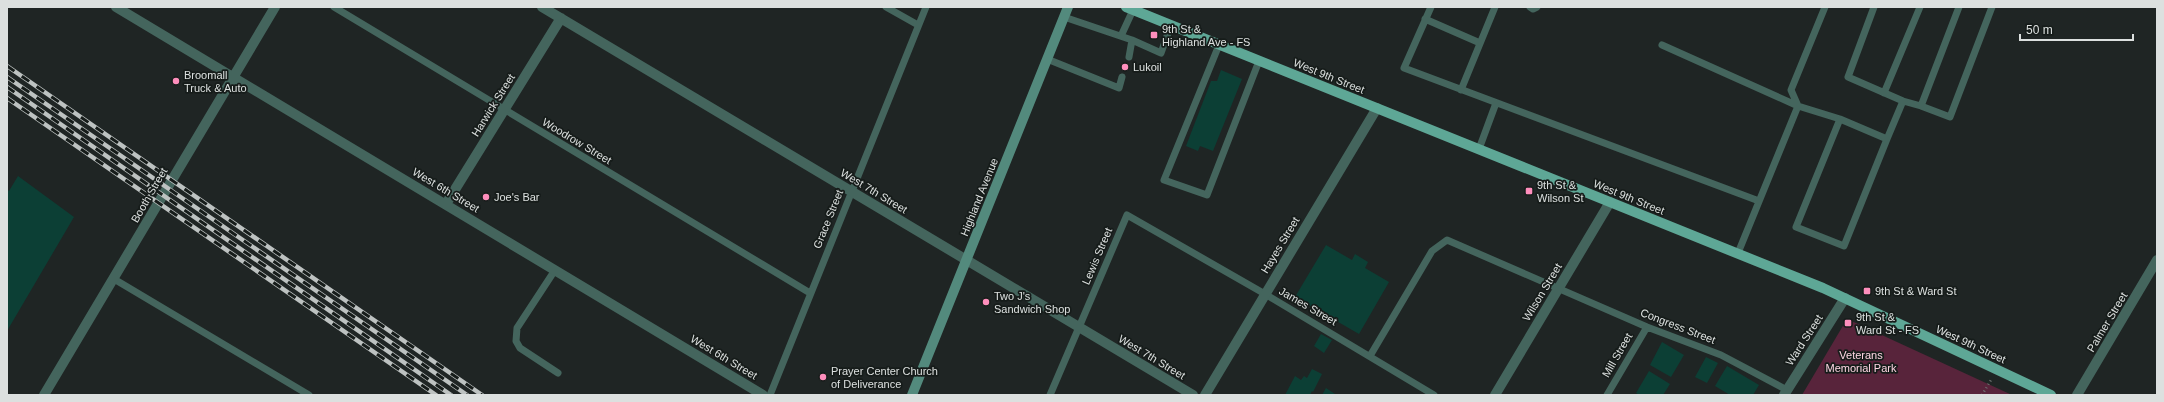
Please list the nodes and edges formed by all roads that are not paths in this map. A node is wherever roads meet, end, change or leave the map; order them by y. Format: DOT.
graph roads {
  1 [pos="116,7"];
  2 [pos="274,7"];
  3 [pos="334,7"];
  4 [pos="542,7"];
  5 [pos="886,7"];
  6 [pos="926,7"];
  7 [pos="1068,7"];
  8 [pos="1431,7"];
  9 [pos="1495,7"];
  10 [pos="1530,7"];
  11 [pos="1537,7"];
  12 [pos="1825,7"];
  13 [pos="1874,7"];
  14 [pos="1920,7"];
  15 [pos="1959,7"];
  16 [pos="1992,7"];
  17 [pos="1129,8"];
  18 [pos="1064,17"];
  19 [pos="560,18"];
  20 [pos="1425,20"];
  21 [pos="918,25"];
  22 [pos="1171,25"];
  23 [pos="1121,36"];
  24 [pos="1132,40"];
  25 [pos="1480,43"];
  26 [pos="1219,45"];
  27 [pos="1662,46"];
  28 [pos="1129,57"];
  29 [pos="1048,59"];
  30 [pos="1258,60"];
  31 [pos="233,76"];
  32 [pos="1122,77"];
  33 [pos="1461,90"];
  34 [pos="1884,93"];
  35 [pos="1903,101"];
  36 [pos="1496,103"];
  37 [pos="1798,106"];
  38 [pos="1921,106"];
  39 [pos="1377,108"];
  40 [pos="504,110"];
  41 [pos="1840,119"];
  42 [pos="1887,139"];
  43 [pos="1479,149"];
  44 [pos="852,191"];
  45 [pos="1759,201"];
  46 [pos="1610,202"];
  47 [pos="446,204"];
  48 [pos="1127,215"];
  49 [pos="1738,254"];
  50 [pos="966,260"];
  51 [pos="2157,260"];
  52 [pos="555,270"];
  53 [pos="114,279"];
  54 [pos="1559,287"];
  55 [pos="810,293"];
  56 [pos="1265,294"];
  57 [pos="1845,298"];
  58 [pos="1078,327"];
  59 [pos="1647,327"];
  60 [pos="1370,356"];
  61 [pos="558,372"];
  62 [pos="1785,392"];
  63 [pos="44,395"];
  64 [pos="309,395"];
  65 [pos="763,395"];
  66 [pos="770,395"];
  67 [pos="912,395"];
  68 [pos="1050,395"];
  69 [pos="1193,395"];
  70 [pos="1205,395"];
  71 [pos="1434,395"];
  72 [pos="1495,395"];
  73 [pos="1607,395"];
  74 [pos="2051,395"];
  75 [pos="2077,395"];
  1 -- 31 [label="street, West 6th Street"];
  2 -- 31 [label="street, Booth Street"];
  3 -- 40 [label="lane, Woodrow Street"];
  4 -- 19 [label="street, West 7th Street"];
  5 -- 21 [label="lane"];
  6 -- 21 [label="lane, Grace Street"];
  7 -- 18 [label="main road, Highland Avenue"];
  8 -- 20 [label="lane"];
  9 -- 25 [label="lane"];
  10 -- 11 [label="lane"];
  12 -- 37 [label="lane"];
  13 -- 34 [label="lane"];
  14 -- 34 [label="lane"];
  15 -- 38 [label="lane"];
  16 -- 38 [label="lane"];
  17 -- 22 [label="main road, West 9th Street"];
  17 -- 23 [label="lane"];
  18 -- 23 [label="lane"];
  18 -- 29 [label="main road, Highland Avenue"];
  19 -- 40 [label="street, Harwick Street"];
  19 -- 44 [label="street, West 7th Street"];
  20 -- 25 [label="lane"];
  20 -- 33 [label="lane"];
  21 -- 44 [label="lane, Grace Street"];
  22 -- 24 [label="lane"];
  22 -- 26 [label="main road, West 9th Street"];
  23 -- 24 [label="lane"];
  24 -- 28 [label="lane"];
  25 -- 33 [label="lane"];
  26 -- 30 [label="main road, West 9th Street"];
  26 -- 30 [label="lane"];
  27 -- 37 [label="lane"];
  29 -- 32 [label="lane"];
  29 -- 50 [label="main road, Highland Avenue"];
  30 -- 39 [label="main road, West 9th Street"];
  31 -- 47 [label="street, West 6th Street"];
  31 -- 53 [label="street, Booth Street"];
  33 -- 36 [label="lane"];
  34 -- 35 [label="lane"];
  35 -- 38 [label="lane"];
  35 -- 42 [label="lane"];
  36 -- 43 [label="lane"];
  36 -- 45 [label="lane"];
  37 -- 41 [label="lane"];
  37 -- 45 [label="lane"];
  39 -- 43 [label="main road, West 9th Street"];
  39 -- 56 [label="street, Hayes Street"];
  40 -- 47 [label="street, Harwick Street"];
  40 -- 55 [label="lane, Woodrow Street"];
  41 -- 42 [label="lane"];
  41 -- 42 [label="lane"];
  43 -- 46 [label="main road, West 9th Street"];
  44 -- 50 [label="street, West 7th Street"];
  44 -- 55 [label="lane, Grace Street"];
  45 -- 49 [label="lane"];
  46 -- 49 [label="main road, West 9th Street"];
  46 -- 54 [label="street, Wilson Street"];
  47 -- 52 [label="street, West 6th Street"];
  48 -- 56 [label="lane, James Street"];
  48 -- 58 [label="lane, Lewis Street"];
  49 -- 57 [label="main road, West 9th Street"];
  50 -- 58 [label="street, West 7th Street"];
  50 -- 67 [label="main road, Highland Avenue"];
  51 -- 75 [label="street, Palmer Street"];
  52 -- 61 [label="lane"];
  52 -- 65 [label="street, West 6th Street"];
  53 -- 63 [label="street, Booth Street"];
  53 -- 64 [label="lane"];
  54 -- 59 [label="lane, Congress Street"];
  54 -- 60 [label="lane, Congress Street"];
  54 -- 72 [label="street, Wilson Street"];
  55 -- 66 [label="lane, Grace Street"];
  56 -- 60 [label="lane, James Street"];
  56 -- 70 [label="street, Hayes Street"];
  57 -- 62 [label="street, Ward Street"];
  57 -- 74 [label="main road, West 9th Street"];
  58 -- 68 [label="lane, Lewis Street"];
  58 -- 69 [label="street, West 7th Street"];
  59 -- 62 [label="lane, Congress Street"];
  59 -- 73 [label="lane, Mill Street"];
  60 -- 71 [label="lane, James Street"];
}
